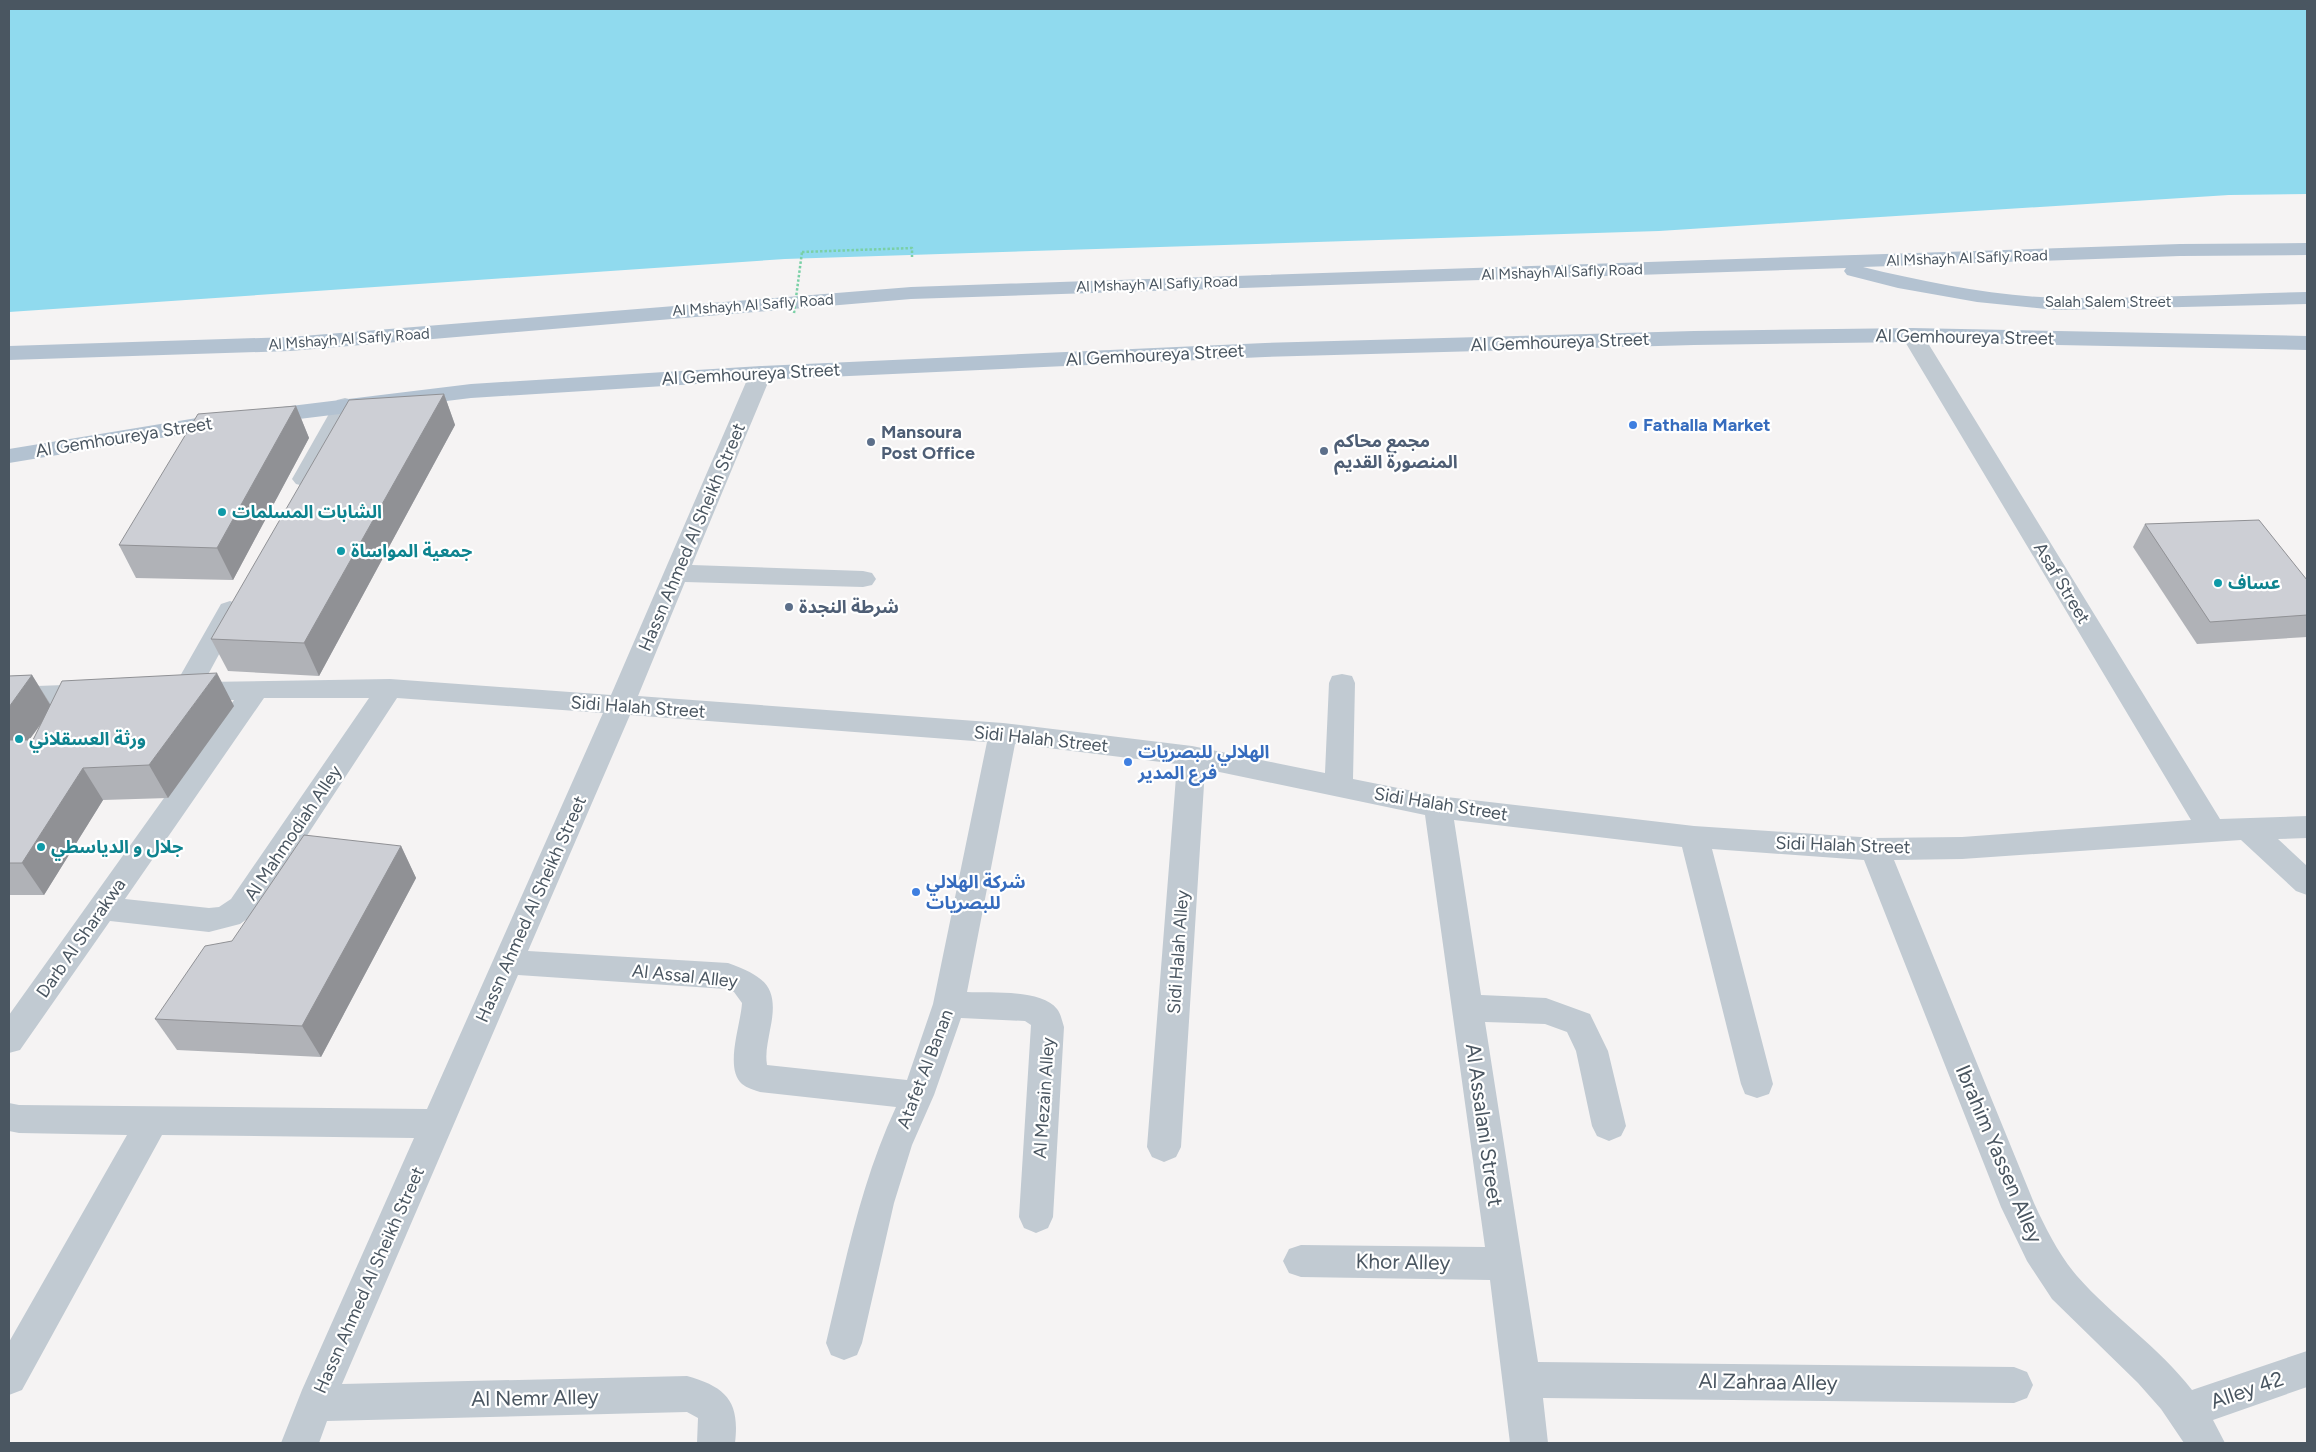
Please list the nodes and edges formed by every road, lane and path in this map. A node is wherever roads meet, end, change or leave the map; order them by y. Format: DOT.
graph roads {
  1 [pos="2307,249"];
  2 [pos="824,251"];
  3 [pos="1823,263"];
  4 [pos="2307,298"];
  5 [pos="794,313"];
  6 [pos="1912,335"];
  7 [pos="2307,343"];
  8 [pos="12,353"];
  9 [pos="761,373"];
  10 [pos="345,405"];
  11 [pos="9,456"];
  12 [pos="292,501"];
  13 [pos="676,573"];
  14 [pos="863,579"];
  15 [pos="243,588"];
  16 [pos="1342,683"];
  17 [pos="390,688"];
  18 [pos="256,689"];
  19 [pos="185,692"];
  20 [pos="155,693"];
  21 [pos="116,694"];
  22 [pos="9,696"];
  23 [pos="620,706"];
  24 [pos="1003,733"];
  25 [pos="1192,756"];
  26 [pos="1339,787"];
  27 [pos="1438,807"];
  28 [pos="2307,827"];
  29 [pos="2248,829"];
  30 [pos="2212,830"];
  31 [pos="1694,837"];
  32 [pos="1874,848"];
  33 [pos="2307,883"];
  34 [pos="102,908"];
  35 [pos="508,962"];
  36 [pos="949,1004"];
  37 [pos="1467,1008"];
  38 [pos="9,1040"];
  39 [pos="1758,1084"];
  40 [pos="918,1095"];
  41 [pos="9,1117"];
  42 [pos="153,1120"];
  43 [pos="437,1124"];
  44 [pos="1609,1126"];
  45 [pos="1164,1147"];
  46 [pos="1036,1217"];
  47 [pos="1301,1261"];
  48 [pos="1505,1264"];
  49 [pos="844,1344"];
  50 [pos="2307,1369"];
  51 [pos="9,1377"];
  52 [pos="1522,1380"];
  53 [pos="2014,1384"];
  54 [pos="315,1403"];
  55 [pos="2186,1410"];
  56 [pos="300,1443"];
  57 [pos="716,1443"];
  58 [pos="1529,1443"];
  59 [pos="2206,1443"];
  1 -- 3 [label="main road, Al Mshayh Al Safly Road"];
  2 -- 5 [label="path, bridge"];
  3 -- 4 [label="main road, Salah Salem Street"];
  3 -- 8 [label="main road, Al Mshayh Al Safly Road"];
  6 -- 7 [label="main road, Al Gemhoureya Street"];
  6 -- 9 [label="main road, Al Gemhoureya Street"];
  6 -- 30 [label="street, Asaf Street"];
  9 -- 10 [label="main road, Al Gemhoureya Street"];
  9 -- 13 [label="street, Hassn Ahmed Al Sheikh Street"];
  10 -- 11 [label="main road, Al Gemhoureya Street"];
  10 -- 12 [label="street"];
  13 -- 14 [label="street"];
  13 -- 23 [label="street, Hassn Ahmed Al Sheikh Street"];
  15 -- 19 [label="street"];
  16 -- 26 [label="street"];
  17 -- 18 [label="street, Sidi Halah Street"];
  17 -- 23 [label="street, Sidi Halah Street"];
  17 -- 34 [label="street, Al Mahmodiah Alley"];
  18 -- 19 [label="street, Sidi Halah Street"];
  18 -- 34 [label="street, Darb Al Sharakwa"];
  19 -- 20 [label="street, Sidi Halah Street"];
  21 -- 22 [label="street"];
  23 -- 24 [label="street, Sidi Halah Street"];
  23 -- 35 [label="street, Hassn Ahmed Al Sheikh Street"];
  24 -- 25 [label="street, Sidi Halah Street"];
  24 -- 36 [label="street, Atafet Al Banan"];
  25 -- 26 [label="street, Sidi Halah Street"];
  25 -- 45 [label="street, Sidi Halah Alley"];
  26 -- 27 [label="street, Sidi Halah Street"];
  27 -- 31 [label="street, Sidi Halah Street"];
  27 -- 37 [label="street, Al Assalani Street"];
  28 -- 29 [label="street, Sidi Halah Street"];
  29 -- 30 [label="street, Sidi Halah Street"];
  29 -- 33 [label="street"];
  30 -- 32 [label="street, Sidi Halah Street"];
  31 -- 32 [label="street, Sidi Halah Street"];
  31 -- 39 [label="street"];
  32 -- 55 [label="street, Ibrahim Yassen Alley"];
  34 -- 38 [label="street, Darb Al Sharakwa"];
  35 -- 40 [label="street, Al Assal Alley"];
  35 -- 43 [label="street, Hassn Ahmed Al Sheikh Street"];
  36 -- 40 [label="street, Atafet Al Banan"];
  36 -- 46 [label="street, Al Mezain Alley"];
  37 -- 44 [label="street"];
  37 -- 48 [label="street, Al Assalani Street"];
  40 -- 49 [label="street, Atafet Al Banan"];
  41 -- 42 [label="street"];
  42 -- 43 [label="street"];
  42 -- 51 [label="street"];
  43 -- 54 [label="street, Hassn Ahmed Al Sheikh Street"];
  47 -- 48 [label="street, Khor Alley"];
  48 -- 52 [label="street, Al Assalani Street"];
  50 -- 55 [label="street, Alley 42"];
  52 -- 53 [label="street, Al Zahraa Alley"];
  52 -- 58 [label="street, Al Assalani Street"];
  54 -- 56 [label="street, Hassn Ahmed Al Sheikh Street"];
  54 -- 57 [label="street, Al Nemr Alley"];
  55 -- 59 [label="street, Ibrahim Yassen Alley"];
}
